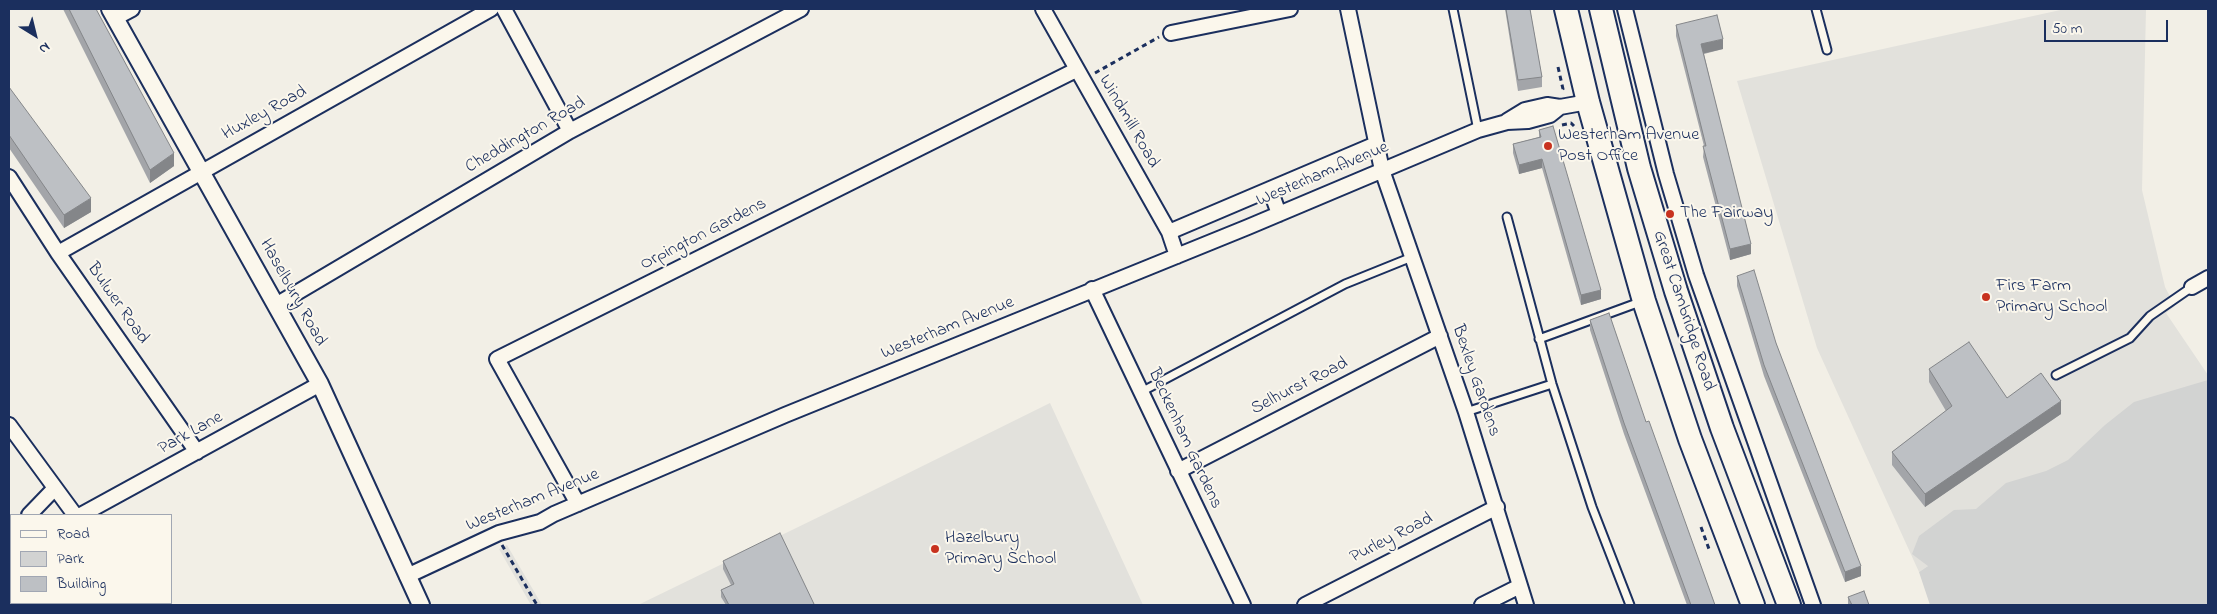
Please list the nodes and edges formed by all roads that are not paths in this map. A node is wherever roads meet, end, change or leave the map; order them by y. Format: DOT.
graph roads {
  1 [pos="132,9"];
  2 [pos="492,9"];
  3 [pos="504,9"];
  4 [pos="801,9"];
  5 [pos="1043,9"];
  6 [pos="1290,9"];
  7 [pos="1348,9"];
  8 [pos="1453,9"];
  9 [pos="1566,9"];
  10 [pos="1600,9"];
  11 [pos="1625,9"];
  12 [pos="1816,9"];
  13 [pos="113,14"];
  14 [pos="1172,33"];
  15 [pos="1827,50"];
  16 [pos="1079,75"];
  17 [pos="1588,102"];
  18 [pos="1478,130"];
  19 [pos="570,131"];
  20 [pos="1376,144"];
  21 [pos="1382,170"];
  22 [pos="200,172"];
  23 [pos="9,177"];
  24 [pos="1270,189"];
  25 [pos="1279,214"];
  26 [pos="1506,217"];
  27 [pos="1169,232"];
  28 [pos="58,253"];
  29 [pos="1177,256"];
  30 [pos="1412,257"];
  31 [pos="2208,278"];
  32 [pos="2192,287"];
  33 [pos="1092,289"];
  34 [pos="1644,301"];
  35 [pos="276,305"];
  36 [pos="1440,336"];
  37 [pos="1539,339"];
  38 [pos="2056,375"];
  39 [pos="320,384"];
  40 [pos="1552,384"];
  41 [pos="1141,392"];
  42 [pos="1466,412"];
  43 [pos="9,425"];
  44 [pos="197,452"];
  45 [pos="1178,471"];
  46 [pos="55,488"];
  47 [pos="578,504"];
  48 [pos="1497,507"];
  49 [pos="30,514"];
  50 [pos="74,514"];
  51 [pos="83,514"];
  52 [pos="407,576"];
  53 [pos="1520,586"];
  54 [pos="421,605"];
  55 [pos="1243,605"];
  56 [pos="1305,605"];
  57 [pos="1482,605"];
  58 [pos="1526,605"];
  59 [pos="1630,605"];
  60 [pos="1753,605"];
  61 [pos="1789,605"];
  62 [pos="1813,605"];
  1 -- 13 [label="street"];
  2 -- 22 [label="street, Huxley Road"];
  3 -- 19 [label="street"];
  4 -- 19 [label="street, Cheddington Road"];
  5 -- 16 [label="street, Windmill Road"];
  6 -- 14 [label="street"];
  7 -- 20 [label="street, Bexley Gardens"];
  8 -- 18 [label="lane"];
  9 -- 17 [label="highway, Great Cambridge Road"];
  10 -- 61 [label="highway, Great Cambridge Road"];
  11 -- 62 [label="street"];
  12 -- 15 [label="lane"];
  13 -- 22 [label="street, Haselbury Road"];
  16 -- 27 [label="street, Windmill Road"];
  16 -- 47 [label="street, Orpington Gardens"];
  17 -- 18 [label="street, Westerham Avenue"];
  17 -- 34 [label="highway, Great Cambridge Road"];
  18 -- 21 [label="street, Westerham Avenue"];
  19 -- 35 [label="street, Cheddington Road"];
  20 -- 21 [label="street, Bexley Gardens"];
  20 -- 24 [label="street, Westerham Avenue"];
  21 -- 25 [label="street, Westerham Avenue"];
  21 -- 30 [label="street, Bexley Gardens"];
  22 -- 28 [label="street, Huxley Road"];
  22 -- 35 [label="street, Haselbury Road"];
  23 -- 28 [label="street, Bulwer Road"];
  24 -- 25 [label="street"];
  24 -- 27 [label="street, Westerham Avenue"];
  25 -- 29 [label="street, Westerham Avenue"];
  26 -- 37 [label="lane"];
  27 -- 29 [label="street, Windmill Road"];
  28 -- 44 [label="street, Bulwer Road"];
  29 -- 33 [label="street, Westerham Avenue"];
  30 -- 36 [label="street, Bexley Gardens"];
  30 -- 41 [label="lane"];
  31 -- 32 [label="street"];
  32 -- 38 [label="lane"];
  33 -- 41 [label="street, Beckenham Gardens"];
  33 -- 47 [label="street, Westerham Avenue"];
  34 -- 37 [label="lane"];
  34 -- 60 [label="highway, Great Cambridge Road"];
  35 -- 39 [label="street, Haselbury Road"];
  36 -- 42 [label="street, Bexley Gardens"];
  36 -- 45 [label="street, Selhurst Road"];
  37 -- 40 [label="lane"];
  39 -- 44 [label="street, Park Lane"];
  39 -- 52 [label="street, Haselbury Road"];
  40 -- 42 [label="lane"];
  40 -- 59 [label="lane"];
  41 -- 45 [label="street, Beckenham Gardens"];
  42 -- 48 [label="street, Bexley Gardens"];
  43 -- 46 [label="street"];
  44 -- 51 [label="street, Park Lane"];
  45 -- 55 [label="street, Beckenham Gardens"];
  46 -- 49 [label="street"];
  46 -- 50 [label="street"];
  47 -- 52 [label="street, Westerham Avenue"];
  48 -- 53 [label="street, Bexley Gardens"];
  48 -- 56 [label="street, Purley Road"];
  52 -- 54 [label="street, Haselbury Road"];
  53 -- 57 [label="street"];
  53 -- 58 [label="street, Bexley Gardens"];
}
